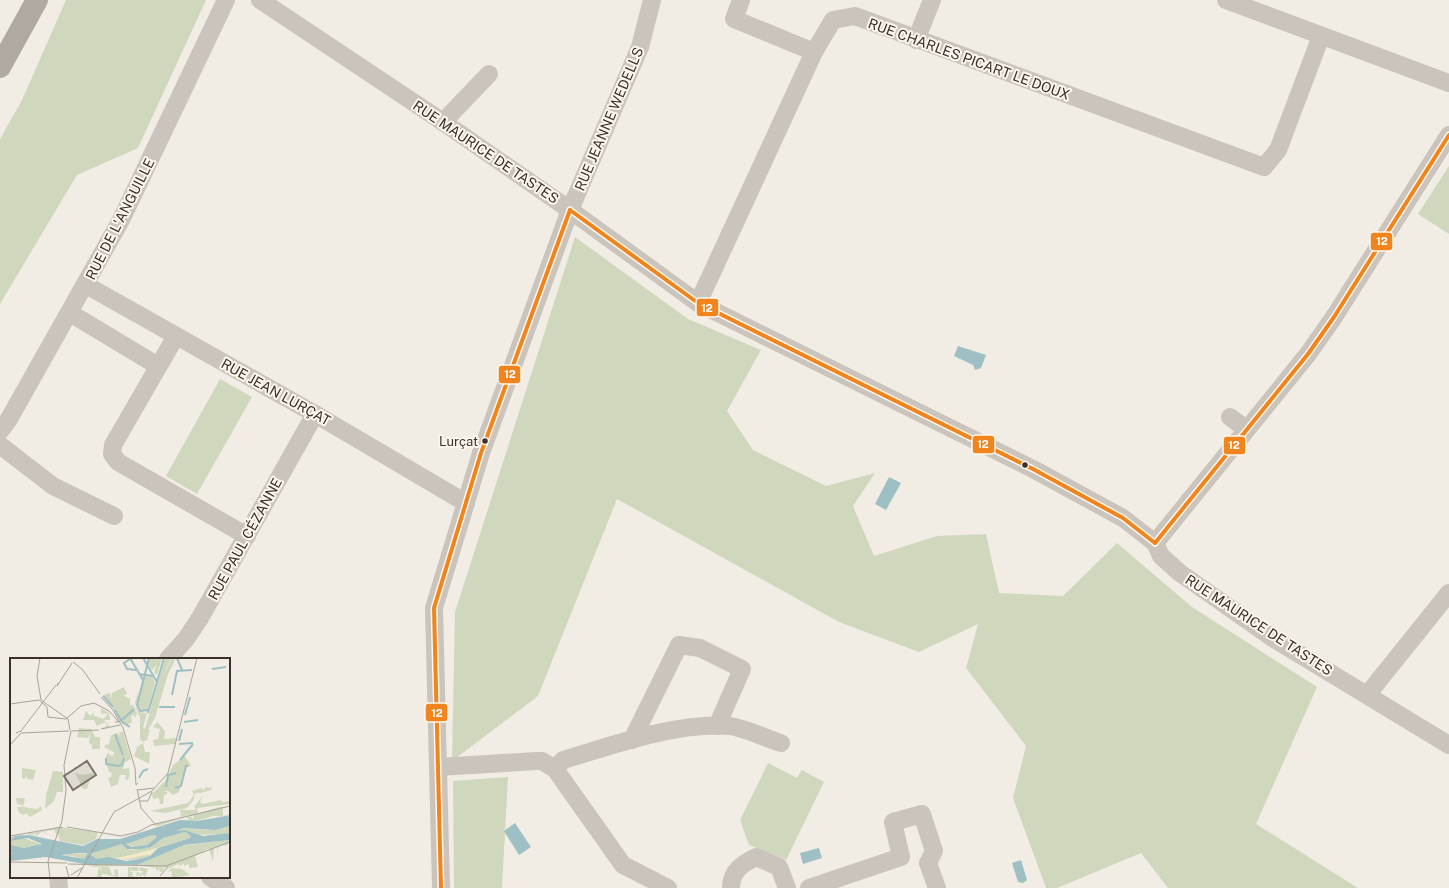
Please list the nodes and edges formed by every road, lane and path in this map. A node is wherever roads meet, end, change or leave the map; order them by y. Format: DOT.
graph roads {
  1 [pos="37,0"];
  2 [pos="226,0"];
  3 [pos="260,0"];
  4 [pos="652,0"];
  5 [pos="741,0"];
  6 [pos="932,0"];
  7 [pos="1226,0"];
  8 [pos="1321,36"];
  9 [pos="916,40"];
  10 [pos="814,52"];
  11 [pos="0,67"];
  12 [pos="489,74"];
  13 [pos="1449,83"];
  14 [pos="444,122"];
  15 [pos="1449,135"];
  16 [pos="570,210"];
  17 [pos="86,285"];
  18 [pos="698,303"];
  19 [pos="70,313"];
  20 [pos="176,336"];
  21 [pos="158,366"];
  22 [pos="315,414"];
  23 [pos="1230,417"];
  24 [pos="1246,429"];
  25 [pos="0,431"];
  26 [pos="0,445"];
  27 [pos="466,503"];
  28 [pos="114,516"];
  29 [pos="247,536"];
  30 [pos="1155,543"];
  31 [pos="1449,593"];
  32 [pos="169,658"];
  33 [pos="1367,695"];
  34 [pos="717,726"];
  35 [pos="632,740"];
  36 [pos="781,743"];
  37 [pos="1449,745"];
  38 [pos="438,767"];
  39 [pos="555,769"];
  40 [pos="901,857"];
  41 [pos="928,863"];
  42 [pos="58,878"];
  43 [pos="211,878"];
  44 [pos="59,888"];
  45 [pos="226,888"];
  46 [pos="441,888"];
  47 [pos="668,888"];
  48 [pos="731,888"];
  49 [pos="787,888"];
  50 [pos="809,888"];
  51 [pos="937,888"];
  1 -- 11 [label="main road"];
  2 -- 17 [label="street, RUE DE L'ANGUILLE"];
  3 -- 14 [label="street, RUE MAURICE DE TASTES"];
  4 -- 16 [label="street, RUE JEANNE WEDELLS"];
  5 -- 10 [label="street"];
  6 -- 9 [label="street"];
  7 -- 8 [label="street"];
  8 -- 9 [label="street, RUE CHARLES PICART LE DOUX"];
  8 -- 13 [label="street"];
  9 -- 10 [label="street, RUE CHARLES PICART LE DOUX"];
  10 -- 18 [label="street, RUE CHARLES PICART LE DOUX"];
  12 -- 14 [label="street"];
  14 -- 16 [label="street, RUE MAURICE DE TASTES"];
  15 -- 24 [label="street"];
  16 -- 18 [label="street, RUE MAURICE DE TASTES"];
  16 -- 27 [label="street, RUE JEANNE WEDELLS"];
  17 -- 19 [label="street, RUE DE L'ANGUILLE"];
  17 -- 20 [label="street, RUE JEAN LURÇAT"];
  18 -- 30 [label="street, RUE MAURICE DE TASTES"];
  19 -- 21 [label="street"];
  19 -- 25 [label="street, RUE DE L'ANGUILLE"];
  20 -- 21 [label="street"];
  20 -- 22 [label="street, RUE JEAN LURÇAT"];
  21 -- 29 [label="street"];
  22 -- 27 [label="street, RUE JEAN LURÇAT"];
  22 -- 29 [label="street, RUE PAUL CÉZANNE"];
  23 -- 24 [label="street"];
  24 -- 30 [label="street"];
  26 -- 28 [label="street"];
  27 -- 38 [label="street, RUE JEANNE WEDELLS"];
  29 -- 32 [label="street, RUE PAUL CÉZANNE"];
  30 -- 33 [label="street, RUE MAURICE DE TASTES"];
  31 -- 33 [label="street"];
  33 -- 37 [label="street, RUE MAURICE DE TASTES"];
  34 -- 35 [label="street"];
  34 -- 35 [label="street"];
  34 -- 36 [label="street"];
  35 -- 39 [label="street"];
  38 -- 39 [label="street"];
  38 -- 46 [label="street, RUE JEANNE WEDELLS"];
  39 -- 47 [label="street"];
  40 -- 41 [label="street"];
  40 -- 41 [label="street"];
  40 -- 50 [label="street"];
  41 -- 51 [label="street"];
  42 -- 44 [label="street"];
  43 -- 45 [label="street"];
  48 -- 49 [label="street"];
}
